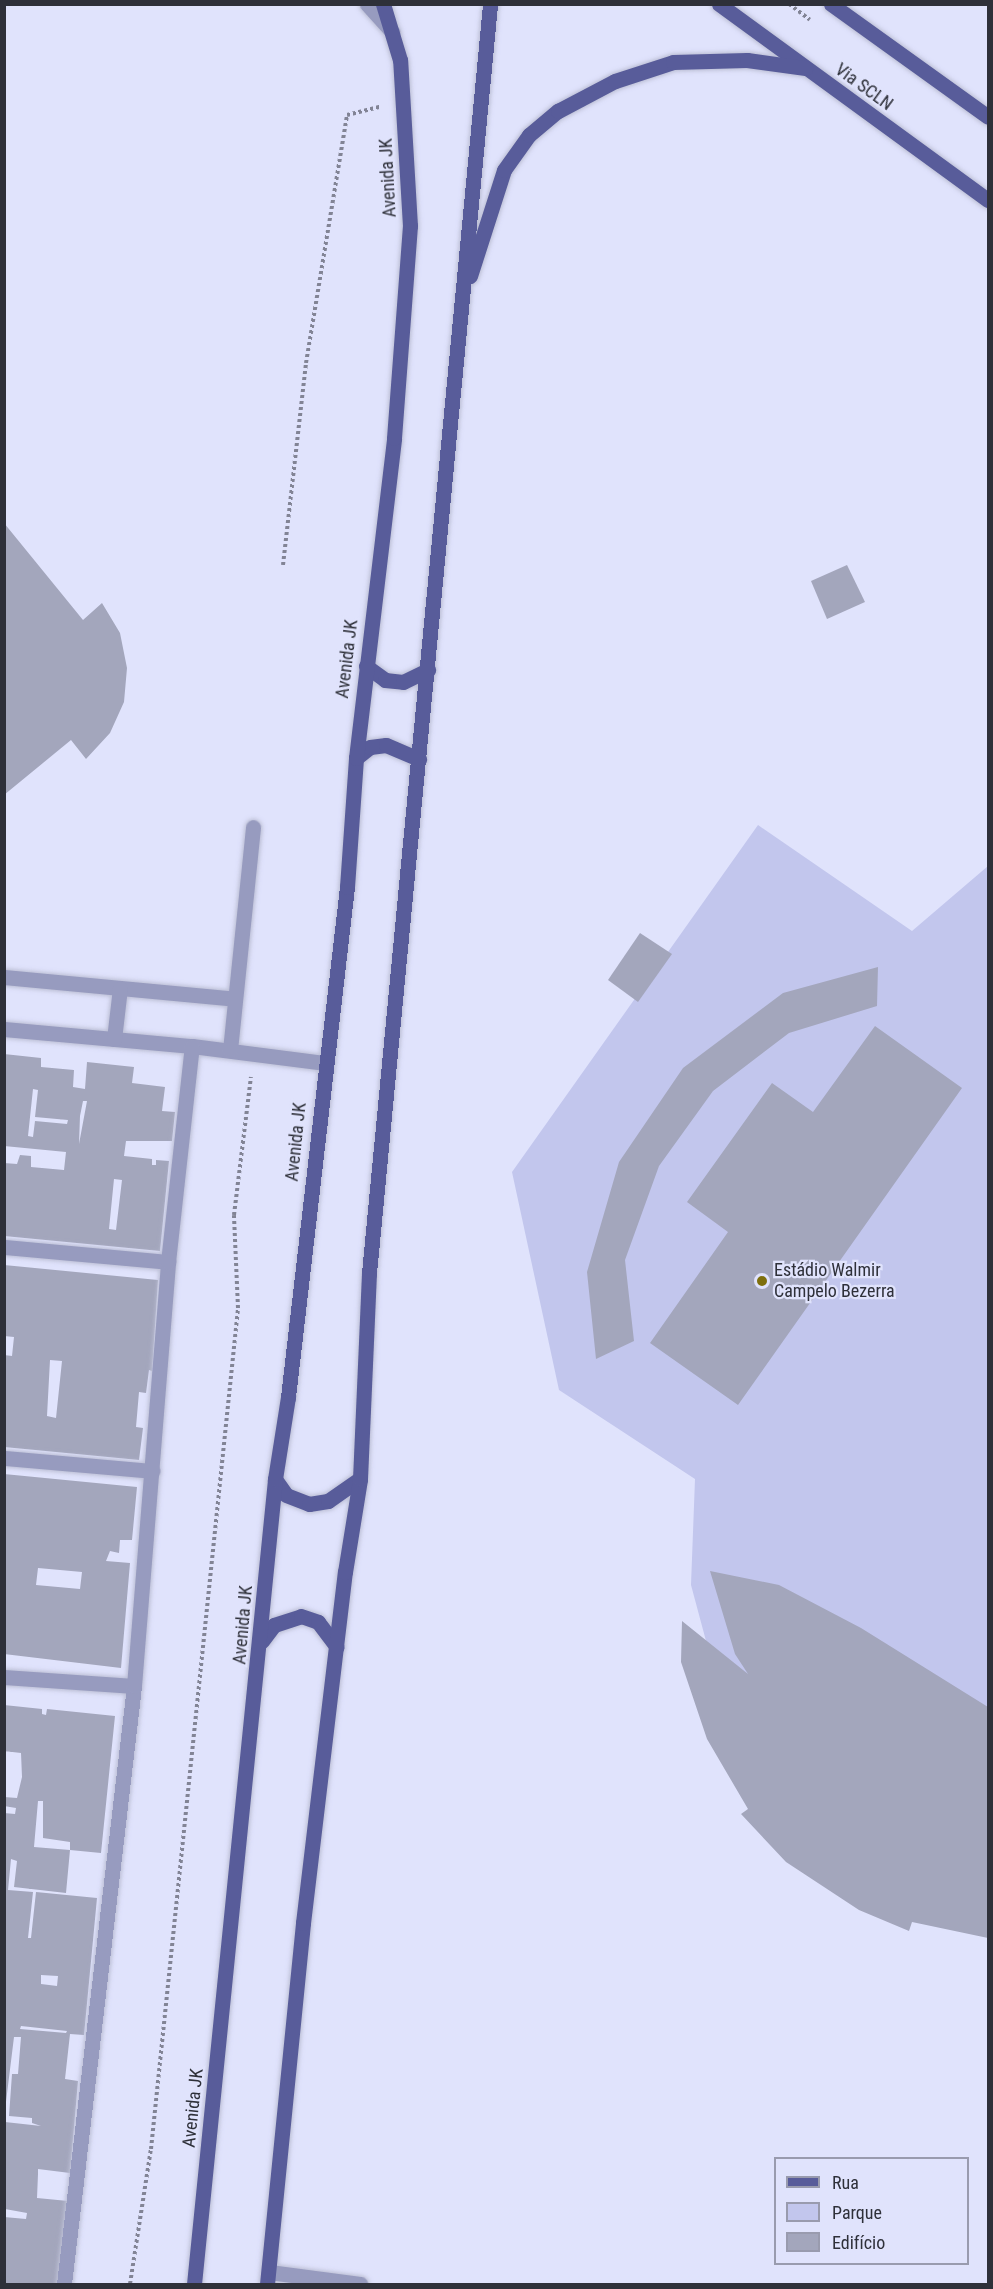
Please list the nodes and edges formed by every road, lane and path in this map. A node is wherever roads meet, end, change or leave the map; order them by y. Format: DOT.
graph roads {
  1 [pos="367,4"];
  2 [pos="383,4"];
  3 [pos="490,4"];
  4 [pos="718,4"];
  5 [pos="831,4"];
  6 [pos="392,32"];
  7 [pos="805,68"];
  8 [pos="404,101"];
  9 [pos="988,117"];
  10 [pos="988,200"];
  11 [pos="460,304"];
  12 [pos="283,565"];
  13 [pos="366,666"];
  14 [pos="428,670"];
  15 [pos="356,758"];
  16 [pos="419,759"];
  17 [pos="253,827"];
  18 [pos="4,976"];
  19 [pos="120,988"];
  20 [pos="235,999"];
  21 [pos="4,1029"];
  22 [pos="114,1039"];
  23 [pos="192,1046"];
  24 [pos="230,1050"];
  25 [pos="254,1053"];
  26 [pos="324,1064"];
  27 [pos="4,1247"];
  28 [pos="168,1262"];
  29 [pos="4,1458"];
  30 [pos="152,1471"];
  31 [pos="275,1479"];
  32 [pos="360,1479"];
  33 [pos="261,1642"];
  34 [pos="337,1647"];
  35 [pos="4,1677"];
  36 [pos="134,1686"];
  37 [pos="268,2278"];
  38 [pos="64,2284"];
  39 [pos="130,2284"];
  40 [pos="194,2284"];
  41 [pos="360,2284"];
  1 -- 6 [label="street"];
  2 -- 6 [label="main road, Avenida JK"];
  3 -- 11 [label="main road"];
  4 -- 7 [label="main road, Via SCLN"];
  5 -- 9 [label="main road"];
  6 -- 8 [label="main road, Avenida JK"];
  7 -- 10 [label="main road, Via SCLN"];
  7 -- 11 [label="main road"];
  8 -- 12 [label="path"];
  8 -- 13 [label="main road, Avenida JK"];
  11 -- 14 [label="main road"];
  13 -- 14 [label="main road"];
  13 -- 15 [label="main road, Avenida JK"];
  14 -- 16 [label="main road"];
  15 -- 16 [label="main road"];
  15 -- 26 [label="main road, Avenida JK"];
  16 -- 32 [label="main road"];
  17 -- 20 [label="street"];
  18 -- 19 [label="street"];
  19 -- 20 [label="street"];
  19 -- 22 [label="street"];
  20 -- 24 [label="street"];
  21 -- 22 [label="street"];
  22 -- 23 [label="street"];
  23 -- 24 [label="street"];
  23 -- 28 [label="street"];
  24 -- 25 [label="street"];
  25 -- 26 [label="street"];
  25 -- 39 [label="path"];
  26 -- 31 [label="main road, Avenida JK"];
  27 -- 28 [label="street"];
  28 -- 30 [label="street"];
  29 -- 30 [label="street"];
  30 -- 36 [label="street"];
  31 -- 32 [label="main road"];
  31 -- 33 [label="main road, Avenida JK"];
  32 -- 34 [label="main road"];
  33 -- 34 [label="main road"];
  33 -- 40 [label="main road, Avenida JK"];
  34 -- 37 [label="main road"];
  35 -- 36 [label="street"];
  36 -- 38 [label="street"];
  37 -- 41 [label="street"];
}
